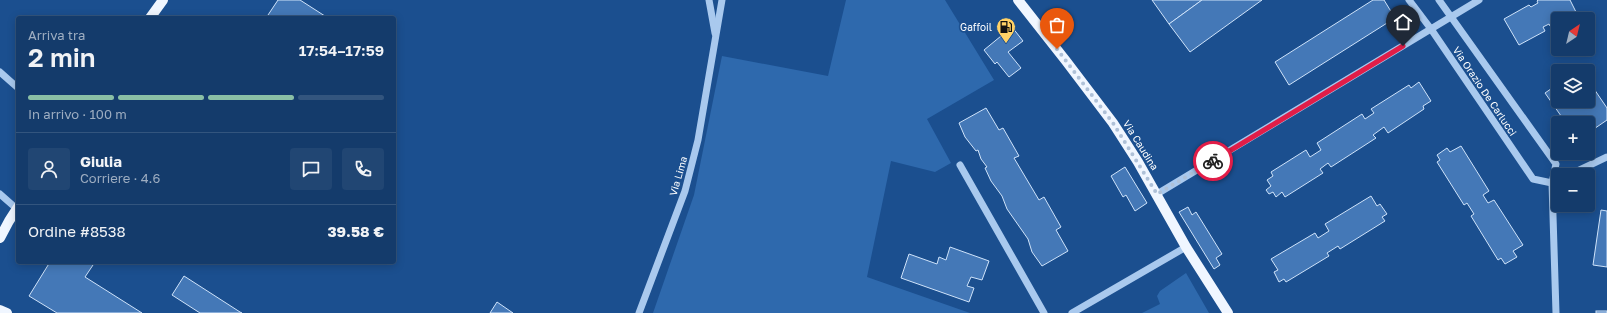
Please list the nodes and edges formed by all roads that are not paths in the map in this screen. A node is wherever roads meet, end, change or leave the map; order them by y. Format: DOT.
graph roads {
  1 [pos="163,0"];
  2 [pos="709,0"];
  3 [pos="722,0"];
  4 [pos="1018,0"];
  5 [pos="1409,0"];
  6 [pos="1439,0"];
  7 [pos="1479,0"];
  8 [pos="151,16"];
  9 [pos="1451,17"];
  10 [pos="1431,29"];
  11 [pos="716,39"];
  12 [pos="0,72"];
  13 [pos="16,86"];
  14 [pos="1607,157"];
  15 [pos="960,165"];
  16 [pos="1556,168"];
  17 [pos="1584,168"];
  18 [pos="1551,181"];
  19 [pos="0,194"];
  20 [pos="1157,194"];
  21 [pos="16,207"];
  22 [pos="16,210"];
  23 [pos="1555,212"];
  24 [pos="0,238"];
  25 [pos="1186,247"];
  26 [pos="640,313"];
  27 [pos="1044,313"];
  28 [pos="1072,313"];
  29 [pos="1228,313"];
  30 [pos="1556,313"];
  1 -- 8 [label="main road"];
  2 -- 11 [label="street, Via Lima"];
  3 -- 11 [label="street, Via Lima"];
  4 -- 20 [label="main road, Via Caudina"];
  5 -- 10 [label="street, Via Orazio De Carlucci"];
  6 -- 9 [label="street, Via Orazio De Carlucci"];
  7 -- 9 [label="street"];
  9 -- 10 [label="street"];
  9 -- 16 [label="street, Via Orazio De Carlucci"];
  10 -- 18 [label="street, Via Orazio De Carlucci"];
  10 -- 20 [label="street"];
  11 -- 26 [label="street, Via Lima"];
  12 -- 13 [label="street"];
  14 -- 17 [label="street"];
  15 -- 27 [label="street"];
  19 -- 21 [label="street"];
  20 -- 25 [label="main road, Via Caudina"];
  22 -- 24 [label="main road"];
  23 -- 30 [label="street, Via Orazio De Carlucci"];
  25 -- 28 [label="street"];
  25 -- 29 [label="main road, Via Caudina"];
}
